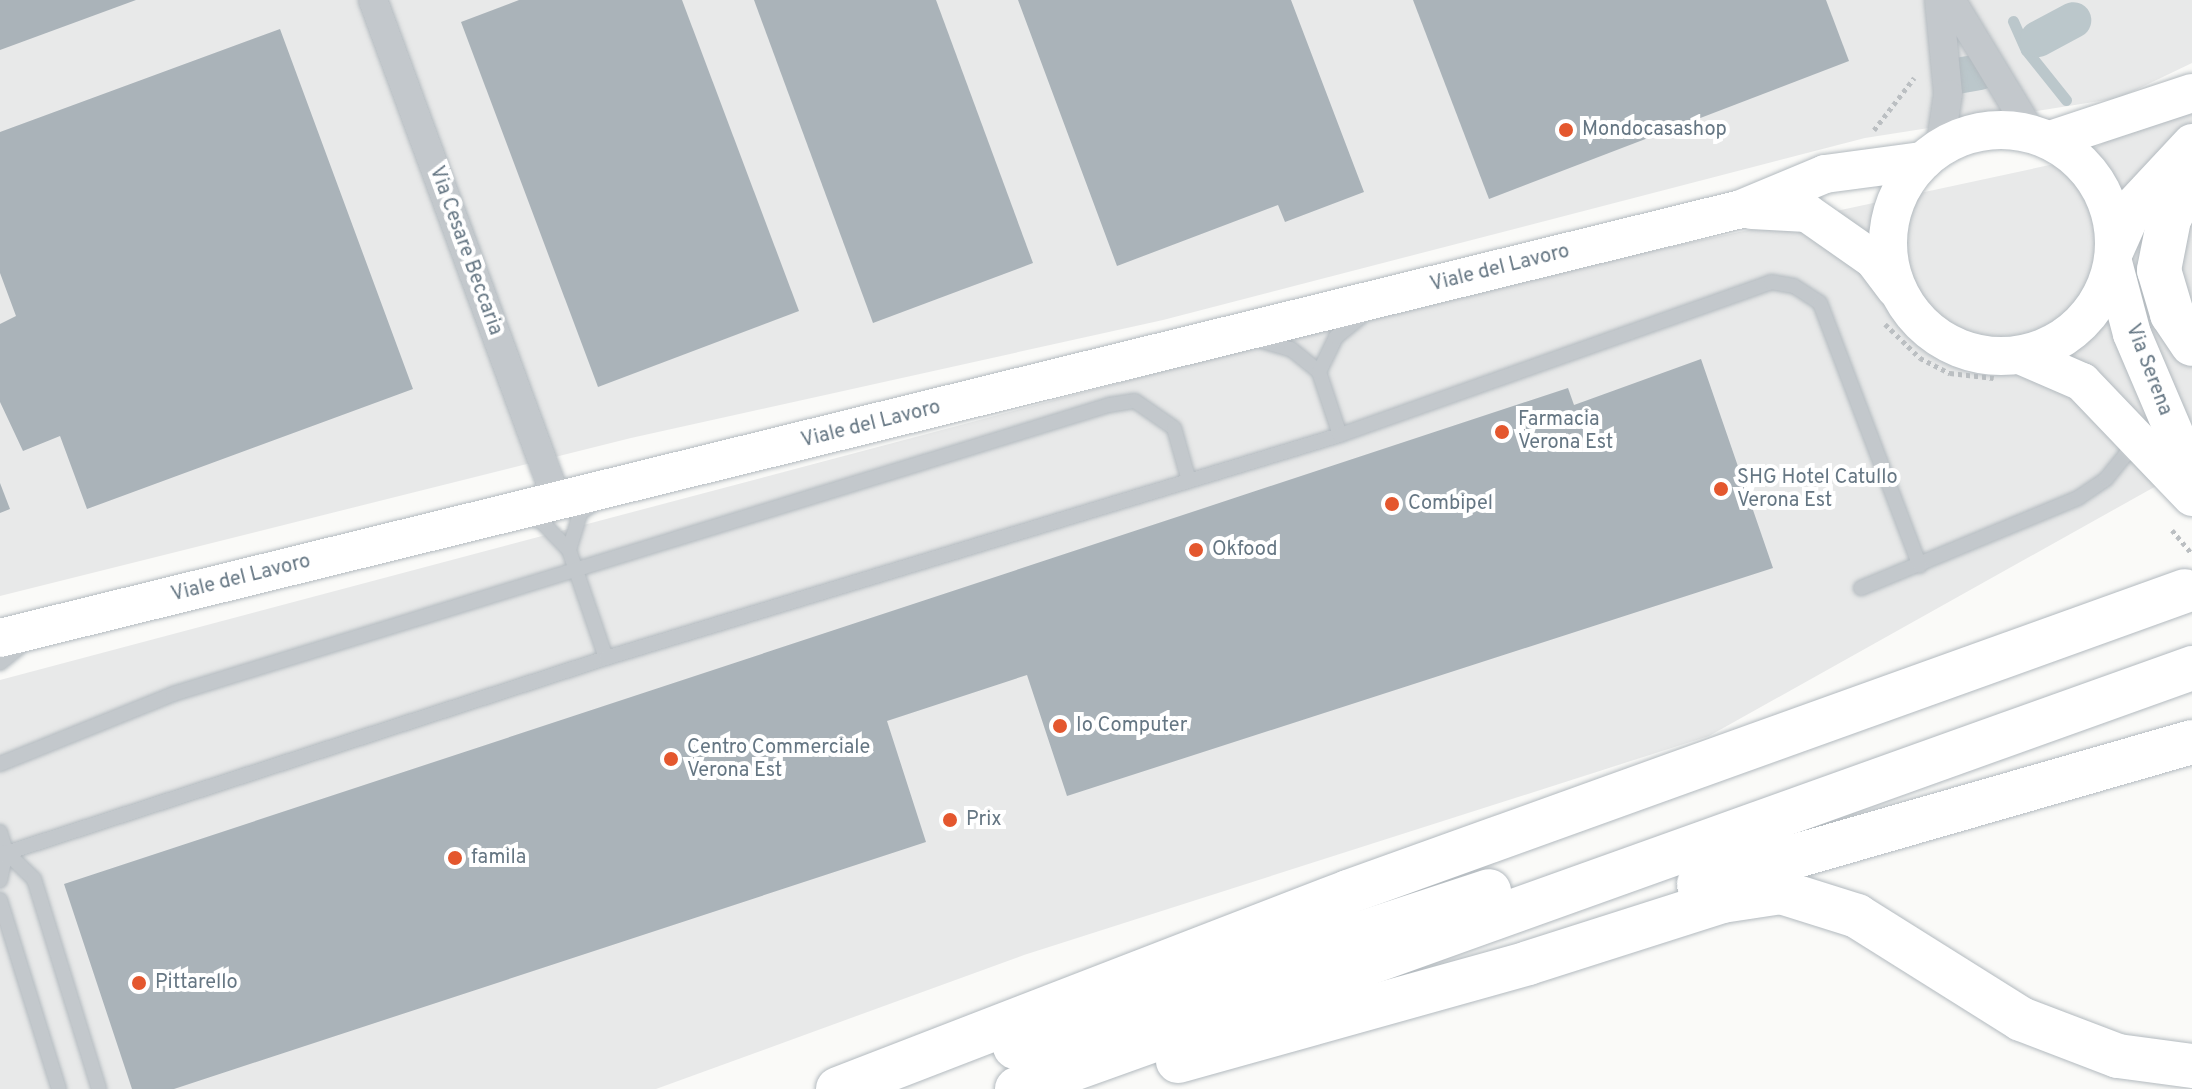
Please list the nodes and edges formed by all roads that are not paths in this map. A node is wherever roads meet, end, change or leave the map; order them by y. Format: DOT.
graph roads {
  1 [pos="373,0"];
  2 [pos="1939,0"];
  3 [pos="1951,0"];
  4 [pos="2192,93"];
  5 [pos="2041,137"];
  6 [pos="2192,143"];
  7 [pos="1932,154"];
  8 [pos="2192,175"];
  9 [pos="1741,209"];
  10 [pos="2114,256"];
  11 [pos="1382,298"];
  12 [pos="1888,303"];
  13 [pos="1236,334"];
  14 [pos="2192,344"];
  15 [pos="2016,368"];
  16 [pos="1319,372"];
  17 [pos="1340,435"];
  18 [pos="2136,442"];
  19 [pos="2192,475"];
  20 [pos="1189,481"];
  21 [pos="618,487"];
  22 [pos="558,503"];
  23 [pos="2180,511"];
  24 [pos="501,516"];
  25 [pos="569,550"];
  26 [pos="574,566"];
  27 [pos="1920,566"];
  28 [pos="2188,572"];
  29 [pos="1861,588"];
  30 [pos="48,626"];
  31 [pos="0,638"];
  32 [pos="606,658"];
  33 [pos="0,663"];
  34 [pos="2192,668"];
  35 [pos="2192,742"];
  36 [pos="1931,757"];
  37 [pos="0,764"];
  38 [pos="0,832"];
  39 [pos="3,854"];
  40 [pos="0,880"];
  41 [pos="0,900"];
  42 [pos="2192,1066"];
  43 [pos="59,1089"];
  44 [pos="99,1089"];
  45 [pos="838,1089"];
  46 [pos="887,1089"];
  47 [pos="1017,1089"];
  48 [pos="1069,1089"];
  49 [pos="1076,1089"];
  1 -- 22 [label="street, Via Cesare Beccaria"];
  2 -- 7 [label="street"];
  3 -- 5 [label="street"];
  4 -- 5 [label="street, Viale del Lavoro"];
  5 -- 7 [label="street, Viale del Lavoro"];
  5 -- 10 [label="street, Viale del Lavoro"];
  6 -- 10 [label="street, Viale del Lavoro"];
  7 -- 9 [label="street, Viale del Lavoro"];
  7 -- 12 [label="street, Viale del Lavoro"];
  8 -- 14 [label="highway"];
  9 -- 11 [label="street, Viale del Lavoro"];
  9 -- 12 [label="street, Viale del Lavoro"];
  10 -- 15 [label="street, Viale del Lavoro"];
  10 -- 19 [label="street, Via Serena"];
  11 -- 13 [label="street, Viale del Lavoro"];
  11 -- 16 [label="lane"];
  12 -- 15 [label="street, Viale del Lavoro"];
  13 -- 16 [label="lane"];
  13 -- 21 [label="street, Viale del Lavoro"];
  15 -- 18 [label="street"];
  16 -- 17 [label="lane"];
  17 -- 20 [label="lane"];
  17 -- 27 [label="lane"];
  18 -- 23 [label="street"];
  18 -- 27 [label="lane"];
  20 -- 26 [label="lane"];
  20 -- 32 [label="lane"];
  21 -- 22 [label="street, Viale del Lavoro"];
  21 -- 25 [label="lane"];
  22 -- 24 [label="street, Viale del Lavoro"];
  24 -- 25 [label="lane"];
  24 -- 30 [label="street, Viale del Lavoro"];
  25 -- 26 [label="lane"];
  26 -- 32 [label="lane"];
  26 -- 37 [label="lane"];
  27 -- 29 [label="lane"];
  28 -- 45 [label="highway"];
  30 -- 31 [label="street, Viale del Lavoro"];
  30 -- 33 [label="lane"];
  32 -- 39 [label="lane"];
  34 -- 36 [label="highway"];
  35 -- 48 [label="highway"];
  36 -- 46 [label="highway"];
  36 -- 47 [label="highway"];
  38 -- 39 [label="lane"];
  39 -- 40 [label="lane"];
  39 -- 44 [label="lane"];
  41 -- 43 [label="lane"];
  42 -- 49 [label="highway"];
}
